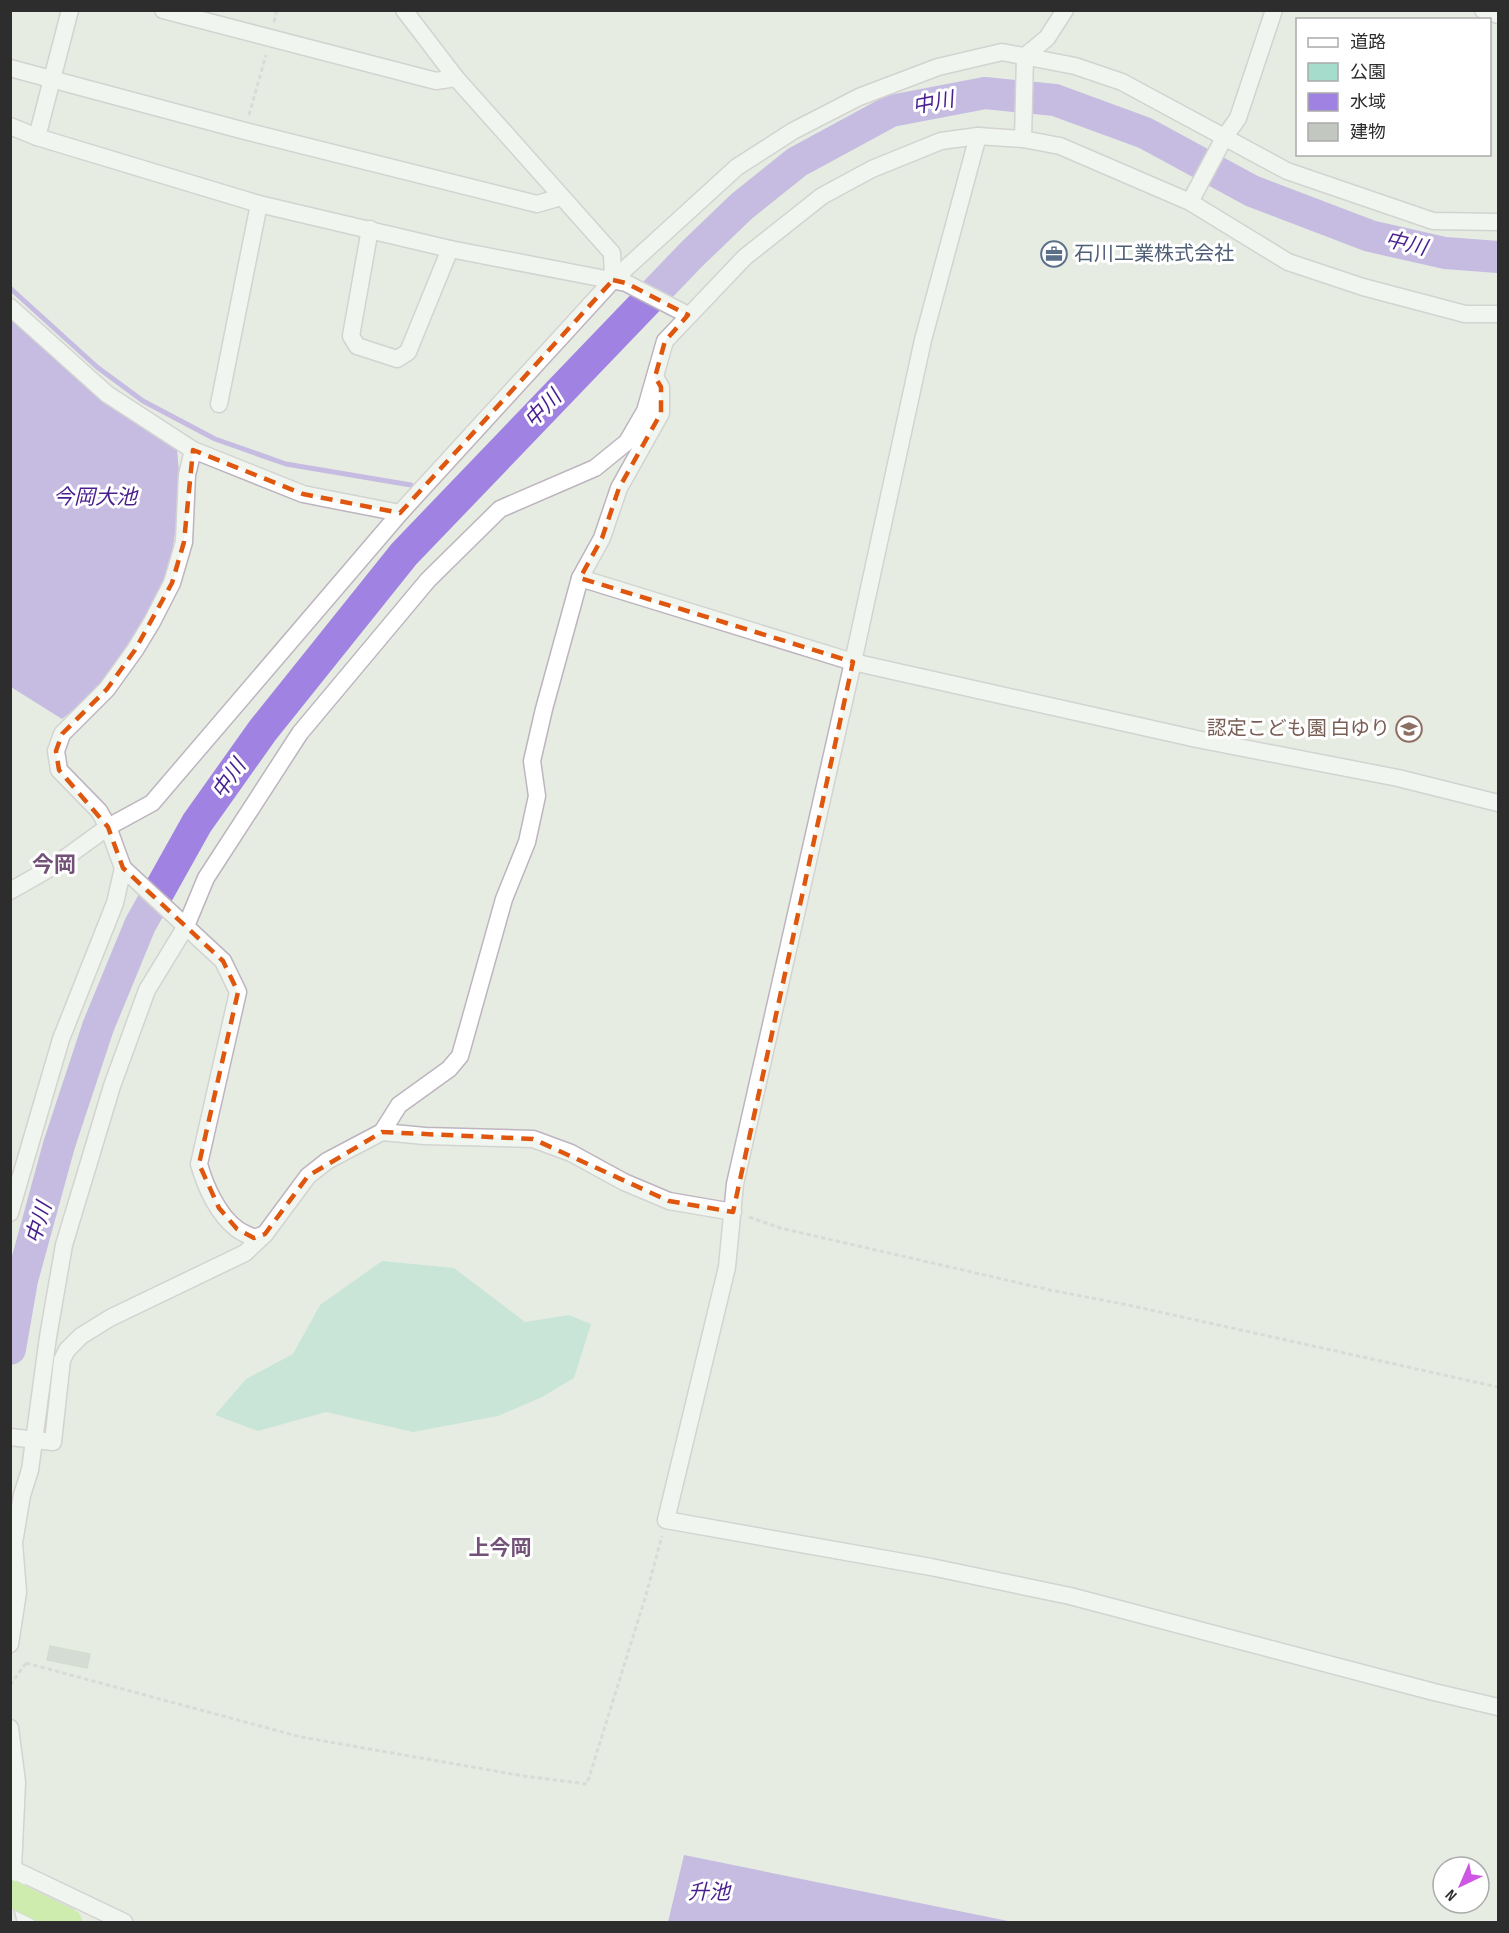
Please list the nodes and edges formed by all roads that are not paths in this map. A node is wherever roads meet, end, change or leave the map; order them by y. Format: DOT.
graph roads {
  1 [pos="70,10"];
  2 [pos="163,10"];
  3 [pos="404,10"];
  4 [pos="1065,10"];
  5 [pos="1274,10"];
  6 [pos="1483,10"];
  7 [pos="1498,15"];
  8 [pos="1025,56"];
  9 [pos="10,68"];
  10 [pos="456,78"];
  11 [pos="51,79"];
  12 [pos="10,126"];
  13 [pos="978,136"];
  14 [pos="37,137"];
  15 [pos="1224,138"];
  16 [pos="1023,139"];
  17 [pos="561,197"];
  18 [pos="1190,202"];
  19 [pos="259,204"];
  20 [pos="1498,222"];
  21 [pos="370,229"];
  22 [pos="450,249"];
  23 [pos="620,281"];
  24 [pos="10,307"];
  25 [pos="682,312"];
  26 [pos="1498,314"];
  27 [pos="655,377"];
  28 [pos="219,404"];
  29 [pos="193,450"];
  30 [pos="400,513"];
  31 [pos="580,578"];
  32 [pos="853,662"];
  33 [pos="1498,803"];
  34 [pos="108,827"];
  35 [pos="126,870"];
  36 [pos="10,891"];
  37 [pos="186,926"];
  38 [pos="382,1132"];
  39 [pos="733,1212"];
  40 [pos="10,1213"];
  41 [pos="266,1234"];
  42 [pos="24,1439"];
  43 [pos="10,1644"];
  44 [pos="1498,1707"];
  45 [pos="10,1728"];
  46 [pos="12,1881"];
  47 [pos="26,1923"];
  48 [pos="69,1923"];
  49 [pos="124,1923"];
  1 -- 11 [label="street"];
  2 -- 10 [label="street"];
  3 -- 10 [label="street"];
  4 -- 8 [label="street"];
  5 -- 15 [label="street"];
  6 -- 7 [label="street"];
  8 -- 15 [label="street"];
  8 -- 16 [label="street"];
  8 -- 23 [label="street"];
  9 -- 11 [label="street"];
  10 -- 17 [label="street"];
  11 -- 14 [label="street"];
  11 -- 17 [label="street"];
  12 -- 14 [label="street"];
  13 -- 16 [label="street"];
  13 -- 25 [label="street"];
  13 -- 32 [label="street"];
  14 -- 19 [label="street"];
  15 -- 18 [label="street"];
  15 -- 20 [label="street"];
  16 -- 18 [label="street"];
  17 -- 23 [label="street"];
  18 -- 26 [label="street"];
  19 -- 21 [label="street"];
  19 -- 28 [label="street"];
  21 -- 22 [label="street"];
  21 -- 22 [label="street"];
  22 -- 23 [label="street"];
  23 -- 25 [label="street"];
  23 -- 30 [label="street"];
  24 -- 29 [label="street"];
  25 -- 27 [label="street"];
  27 -- 31 [label="street"];
  27 -- 37 [label="street"];
  29 -- 30 [label="street"];
  29 -- 34 [label="street"];
  30 -- 34 [label="street"];
  31 -- 32 [label="street"];
  31 -- 38 [label="street"];
  32 -- 33 [label="street"];
  32 -- 39 [label="street"];
  34 -- 35 [label="street"];
  34 -- 36 [label="street"];
  35 -- 37 [label="street"];
  35 -- 40 [label="street"];
  37 -- 41 [label="street"];
  37 -- 42 [label="street"];
  38 -- 39 [label="street"];
  38 -- 41 [label="street"];
  39 -- 44 [label="street"];
  41 -- 42 [label="street"];
  42 -- 43 [label="street"];
  45 -- 46 [label="street"];
  46 -- 47 [label="street"];
  46 -- 48 [label="highway, bridge"];
  46 -- 49 [label="street"];
}
